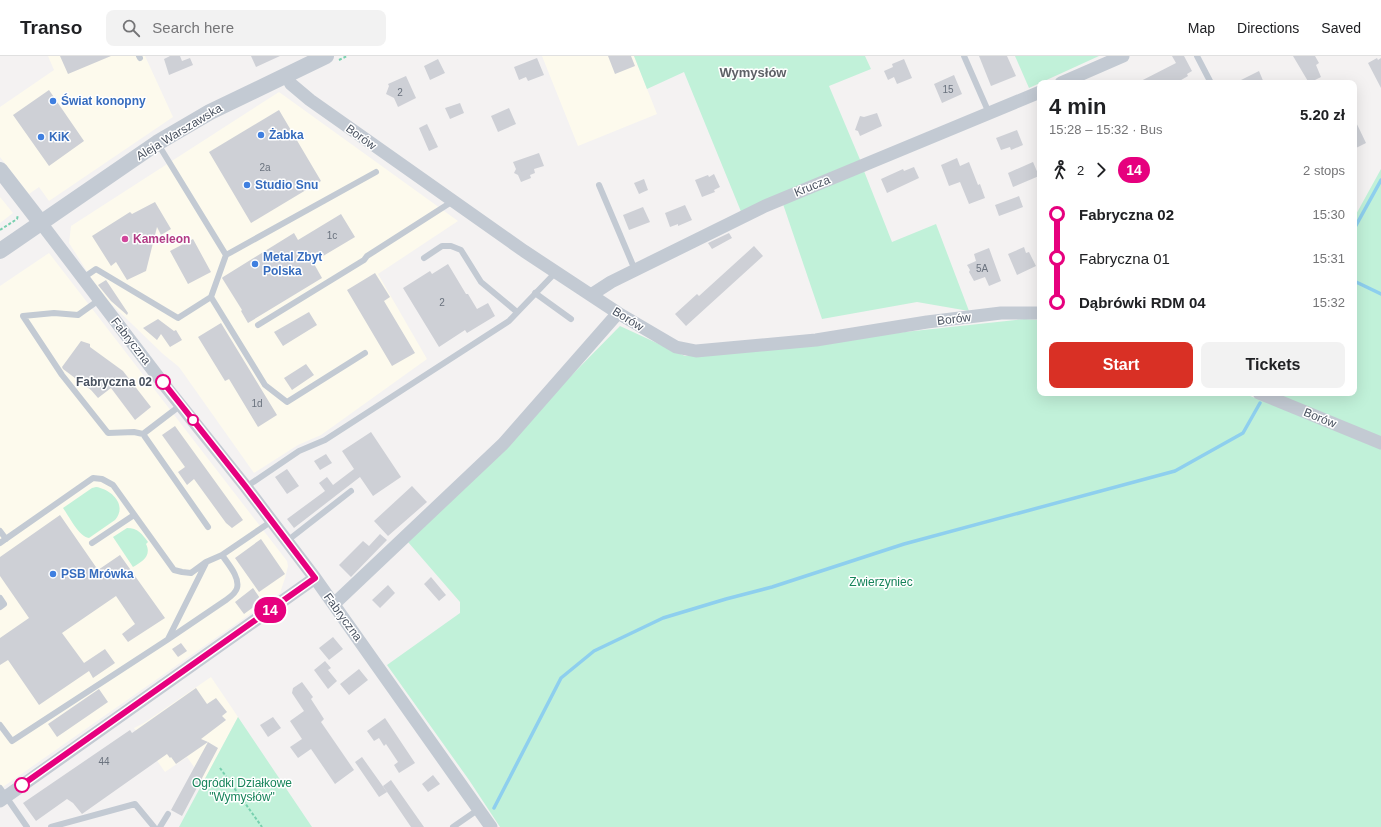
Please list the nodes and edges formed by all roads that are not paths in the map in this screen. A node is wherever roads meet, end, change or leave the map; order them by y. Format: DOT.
graph roads {
  1 [pos="326,56"];
  2 [pos="964,56"];
  3 [pos="1123,56"];
  4 [pos="1196,56"];
  5 [pos="286,75"];
  6 [pos="1068,80"];
  7 [pos="1209,80"];
  8 [pos="1037,93"];
  9 [pos="989,113"];
  10 [pos="157,143"];
  11 [pos="0,170"];
  12 [pos="376,172"];
  13 [pos="599,185"];
  14 [pos="453,201"];
  15 [pos="41,223"];
  16 [pos="0,251"];
  17 [pos="226,255"];
  18 [pos="424,258"];
  19 [pos="635,270"];
  20 [pos="556,272"];
  21 [pos="83,278"];
  22 [pos="535,293"];
  23 [pos="591,295"];
  24 [pos="211,296"];
  25 [pos="99,300"];
  26 [pos="517,312"];
  27 [pos="618,313"];
  28 [pos="1037,313"];
  29 [pos="570,318"];
  30 [pos="258,325"];
  31 [pos="365,353"];
  32 [pos="1266,396"];
  33 [pos="181,405"];
  34 [pos="143,434"];
  35 [pos="1381,443"];
  36 [pos="246,487"];
  37 [pos="351,490"];
  38 [pos="134,515"];
  39 [pos="272,521"];
  40 [pos="208,526"];
  41 [pos="0,531"];
  42 [pos="3,541"];
  43 [pos="287,541"];
  44 [pos="92,543"];
  45 [pos="222,555"];
  46 [pos="206,562"];
  47 [pos="315,578"];
  48 [pos="0,598"];
  49 [pos="334,604"];
  50 [pos="0,607"];
  51 [pos="167,640"];
  52 [pos="0,725"];
  53 [pos="2,795"];
  54 [pos="479,809"];
  55 [pos="168,814"];
  56 [pos="27,827"];
  57 [pos="51,827"];
  58 [pos="154,827"];
  59 [pos="160,827"];
  60 [pos="453,827"];
  61 [pos="491,827"];
  1 -- 5 [label="street, Aleja Warszawska"];
  2 -- 9 [label="lane"];
  3 -- 6 [label="street"];
  4 -- 7 [label="lane"];
  5 -- 10 [label="street, Aleja Warszawska"];
  5 -- 14 [label="street, Borów"];
  8 -- 9 [label="street, Krucza"];
  9 -- 19 [label="street, Krucza"];
  10 -- 15 [label="street, Aleja Warszawska"];
  10 -- 17 [label="lane"];
  11 -- 15 [label="street"];
  12 -- 17 [label="lane"];
  13 -- 19 [label="lane"];
  14 -- 20 [label="street, Borów"];
  14 -- 30 [label="lane"];
  15 -- 16 [label="street, Aleja Warszawska"];
  15 -- 21 [label="street, Fabryczna"];
  17 -- 24 [label="lane"];
  18 -- 26 [label="lane"];
  19 -- 23 [label="street, Krucza"];
  20 -- 22 [label="lane"];
  20 -- 23 [label="street, Borów"];
  21 -- 24 [label="lane"];
  21 -- 25 [label="street, Fabryczna"];
  22 -- 26 [label="lane"];
  22 -- 29 [label="lane"];
  23 -- 27 [label="street, Borów"];
  24 -- 31 [label="lane"];
  25 -- 33 [label="street, Fabryczna"];
  25 -- 34 [label="lane"];
  26 -- 36 [label="lane"];
  27 -- 28 [label="street, Borów"];
  27 -- 49 [label="street"];
  32 -- 35 [label="street, Borów"];
  33 -- 34 [label="lane"];
  33 -- 36 [label="street, Fabryczna"];
  34 -- 40 [label="lane"];
  36 -- 39 [label="street, Fabryczna"];
  37 -- 43 [label="lane"];
  38 -- 42 [label="lane"];
  38 -- 44 [label="lane"];
  38 -- 46 [label="lane"];
  39 -- 43 [label="street, Fabryczna"];
  39 -- 45 [label="lane"];
  41 -- 42 [label="lane"];
  43 -- 47 [label="street, Fabryczna"];
  45 -- 46 [label="lane"];
  45 -- 51 [label="lane"];
  46 -- 51 [label="lane"];
  47 -- 49 [label="street, Fabryczna"];
  47 -- 53 [label="street"];
  48 -- 50 [label="lane"];
  49 -- 54 [label="street, Fabryczna"];
  51 -- 52 [label="lane"];
  53 -- 56 [label="lane"];
  54 -- 60 [label="lane"];
  54 -- 61 [label="street, Fabryczna"];
  55 -- 59 [label="lane"];
  57 -- 58 [label="lane"];
}
